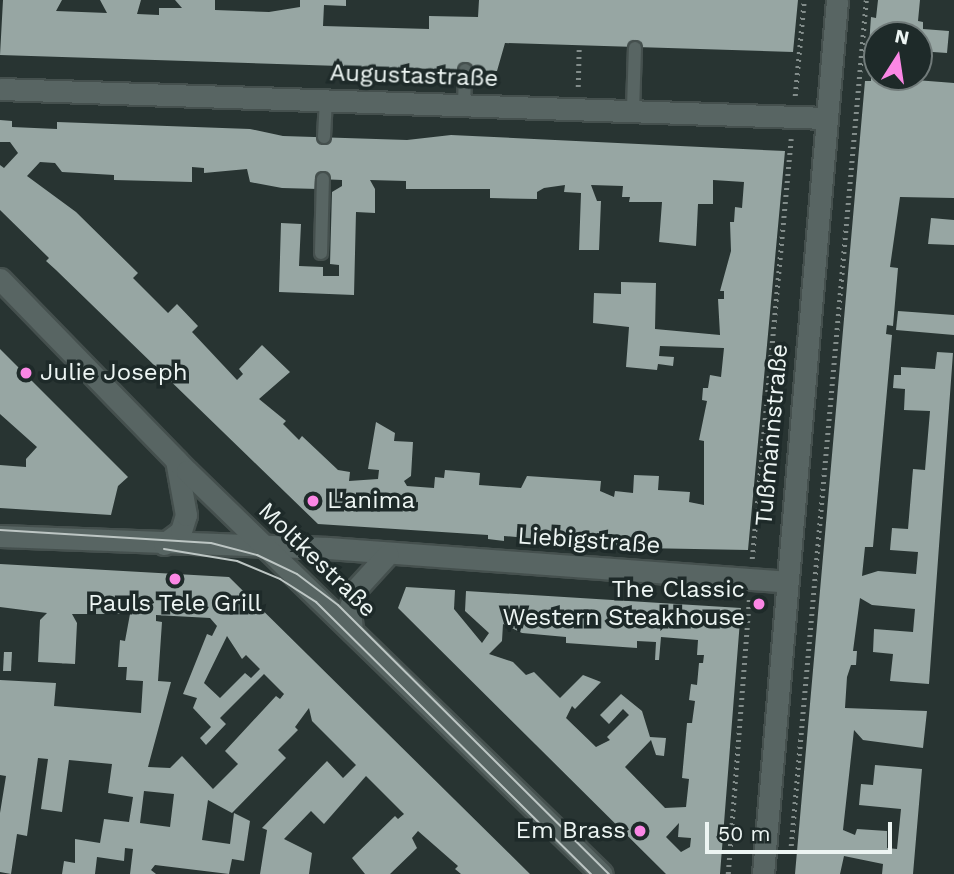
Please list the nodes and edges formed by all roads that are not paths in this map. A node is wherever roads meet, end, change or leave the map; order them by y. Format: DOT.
graph roads {
  1 [pos="837,0"];
  2 [pos="635,48"];
  3 [pos="465,69"];
  4 [pos="0,89"];
  5 [pos="326,99"];
  6 [pos="464,104"];
  7 [pos="633,110"];
  8 [pos="825,118"];
  9 [pos="324,137"];
  10 [pos="323,179"];
  11 [pos="321,253"];
  12 [pos="0,279"];
  13 [pos="176,460"];
  14 [pos="0,536"];
  15 [pos="164,544"];
  16 [pos="267,546"];
  17 [pos="388,554"];
  18 [pos="786,582"];
  19 [pos="352,631"];
  20 [pos="602,874"];
  21 [pos="763,874"];
  1 -- 8 [label="street, Tußmannstraße"];
  2 -- 7 [label="lane"];
  3 -- 6 [label="lane"];
  4 -- 5 [label="street, Augustastraße"];
  5 -- 6 [label="street, Augustastraße"];
  5 -- 9 [label="lane"];
  6 -- 7 [label="street, Augustastraße"];
  7 -- 8 [label="street, Augustastraße"];
  8 -- 18 [label="street, Tußmannstraße"];
  10 -- 11 [label="lane"];
  12 -- 13 [label="street, Moltkestraße"];
  13 -- 15 [label="street"];
  13 -- 16 [label="street, Moltkestraße"];
  14 -- 15 [label="street, Liebigstraße"];
  15 -- 16 [label="street, Liebigstraße"];
  16 -- 17 [label="street, Liebigstraße"];
  16 -- 19 [label="street, Moltkestraße"];
  17 -- 18 [label="street, Liebigstraße"];
  17 -- 19 [label="street"];
  18 -- 21 [label="street, Tußmannstraße"];
  19 -- 20 [label="street, Moltkestraße"];
}
